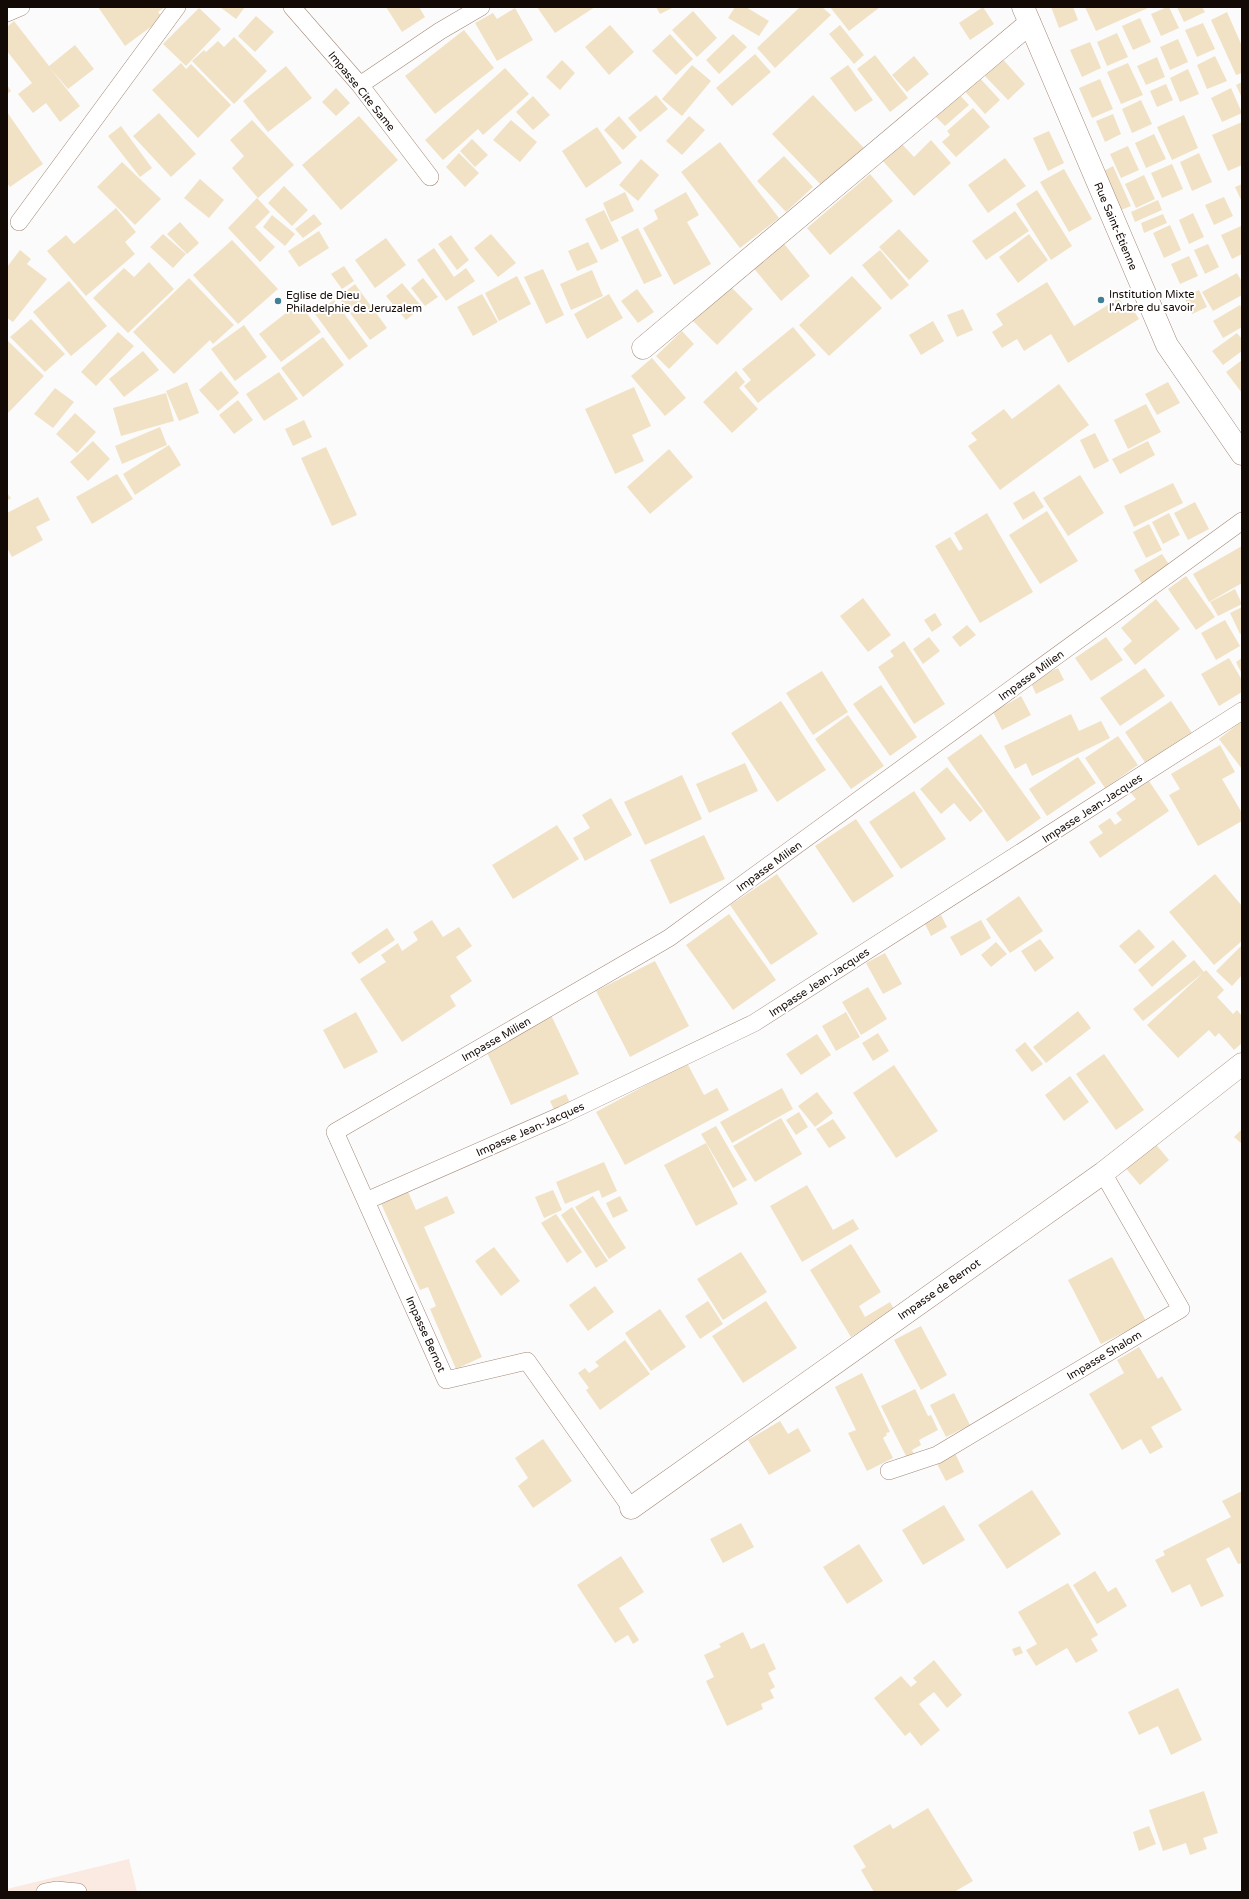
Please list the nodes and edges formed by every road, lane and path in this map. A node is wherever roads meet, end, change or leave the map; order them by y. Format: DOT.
graph roads {
  1 [pos="21,7"];
  2 [pos="177,7"];
  3 [pos="292,7"];
  4 [pos="481,7"];
  5 [pos="7,12"];
  6 [pos="1026,15"];
  7 [pos="360,85"];
  8 [pos="430,177"];
  9 [pos="19,222"];
  10 [pos="643,348"];
  11 [pos="1242,454"];
  12 [pos="1242,522"];
  13 [pos="1242,711"];
  14 [pos="1242,1064"];
  15 [pos="1103,1173"];
  16 [pos="366,1201"];
  17 [pos="889,1471"];
  18 [pos="631,1508"];
  19 [pos="45,1892"];
  20 [pos="78,1892"];
  1 -- 5 [label="lane"];
  2 -- 9 [label="lane"];
  3 -- 7 [label="lane, Impasse Cite Same"];
  4 -- 7 [label="lane"];
  6 -- 10 [label="street"];
  6 -- 11 [label="street, Rue Saint-Étienne"];
  7 -- 8 [label="lane, Impasse Cite Same"];
  12 -- 16 [label="lane, Impasse Milien"];
  13 -- 16 [label="lane, Impasse Jean-Jacques"];
  14 -- 15 [label="street, Impasse de Bernot"];
  15 -- 17 [label="lane, Impasse Shalom"];
  15 -- 18 [label="street, Impasse de Bernot"];
  16 -- 18 [label="lane, Impasse Bernot"];
  19 -- 20 [label="lane"];
}
